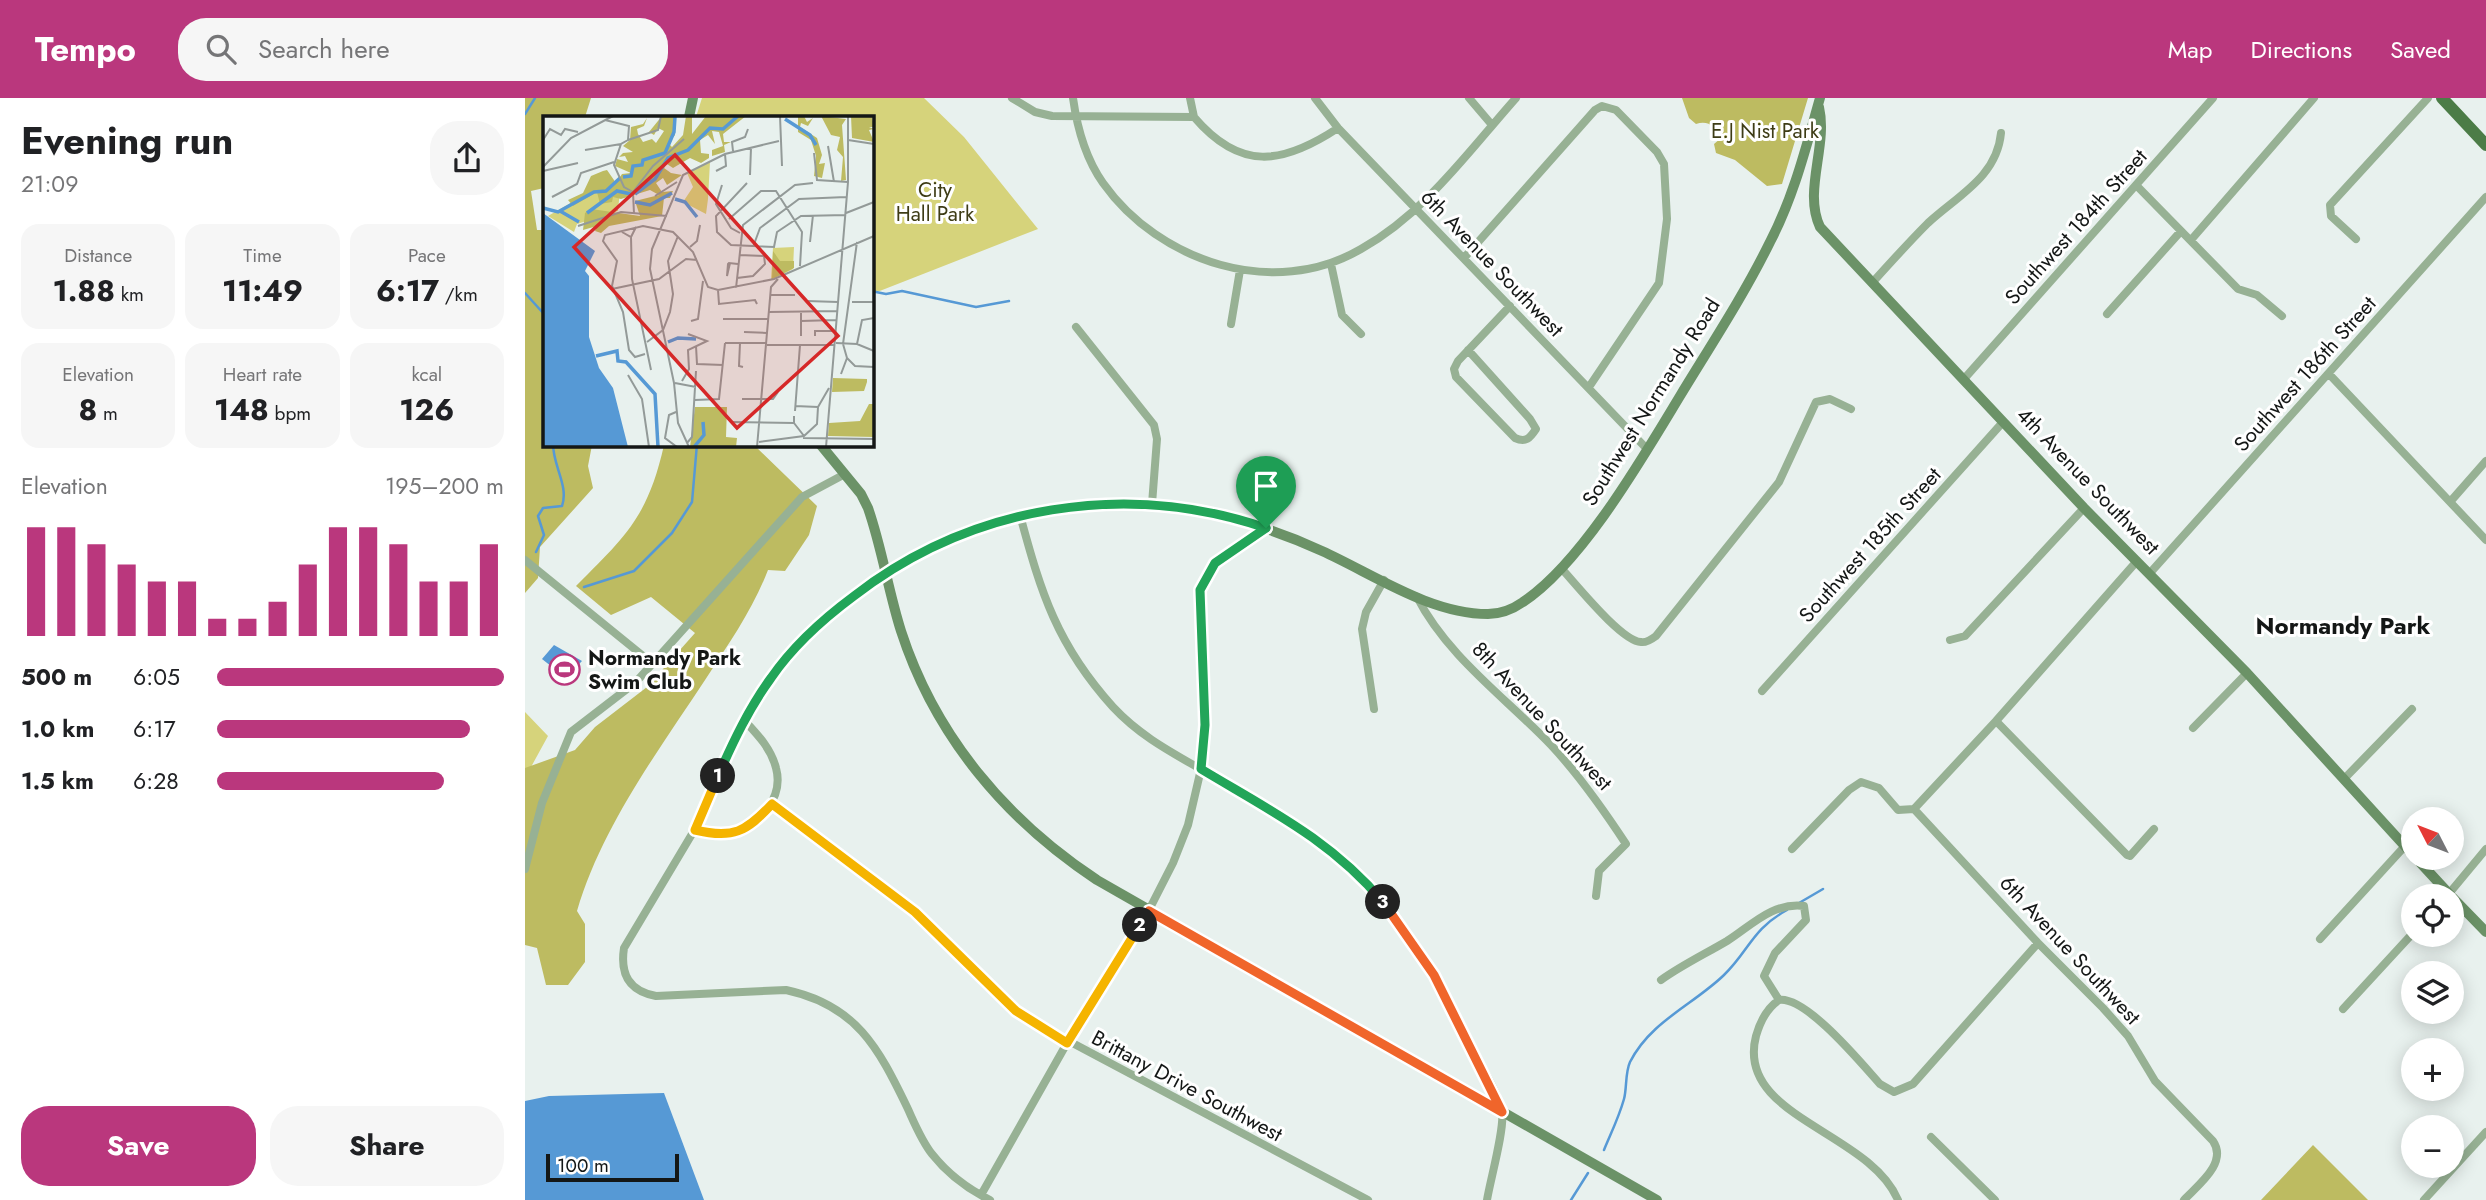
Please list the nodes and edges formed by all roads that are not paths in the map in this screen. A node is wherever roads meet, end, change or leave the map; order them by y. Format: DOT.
graph roads {
  1 [pos="693,98"];
  2 [pos="1012,98"];
  3 [pos="1073,98"];
  4 [pos="1190,98"];
  5 [pos="1315,98"];
  6 [pos="1469,98"];
  7 [pos="1516,98"];
  8 [pos="2213,98"];
  9 [pos="2314,98"];
  10 [pos="2428,98"];
  11 [pos="2442,98"];
  12 [pos="1819,101"];
  13 [pos="689,116"];
  14 [pos="1076,117"];
  15 [pos="1194,117"];
  16 [pos="1492,125"];
  17 [pos="1338,128"];
  18 [pos="2001,133"];
  19 [pos="2486,145"];
  20 [pos="2136,185"];
  21 [pos="2486,197"];
  22 [pos="1418,210"];
  23 [pos="2181,231"];
  24 [pos="2356,239"];
  25 [pos="2190,240"];
  26 [pos="1464,258"];
  27 [pos="1331,264"];
  28 [pos="1240,270"];
  29 [pos="1872,283"];
  30 [pos="1510,306"];
  31 [pos="2107,314"];
  32 [pos="2282,316"];
  33 [pos="1231,324"];
  34 [pos="1076,327"];
  35 [pos="1361,334"];
  36 [pos="1468,350"];
  37 [pos="2329,374"];
  38 [pos="1964,379"];
  39 [pos="1589,387"];
  40 [pos="1851,409"];
  41 [pos="2003,422"];
  42 [pos="822,446"];
  43 [pos="1647,449"];
  44 [pos="2486,461"];
  45 [pos="845,474"];
  46 [pos="2450,502"];
  47 [pos="1152,504"];
  48 [pos="2084,508"];
  49 [pos="1020,514"];
  50 [pos="1266,528"];
  51 [pos="2486,540"];
  52 [pos="525,560"];
  53 [pos="2137,562"];
  54 [pos="1561,568"];
  55 [pos="885,572"];
  56 [pos="2150,573"];
  57 [pos="1384,580"];
  58 [pos="1416,596"];
  59 [pos="1950,640"];
  60 [pos="653,664"];
  61 [pos="2247,673"];
  62 [pos="1762,691"];
  63 [pos="1374,709"];
  64 [pos="2412,709"];
  65 [pos="744,719"];
  66 [pos="1996,721"];
  67 [pos="2193,728"];
  68 [pos="1201,769"];
  69 [pos="2344,779"];
  70 [pos="772,804"];
  71 [pos="1914,809"];
  72 [pos="2154,829"];
  73 [pos="695,830"];
  74 [pos="2401,842"];
  75 [pos="1792,849"];
  76 [pos="2486,849"];
  77 [pos="2401,850"];
  78 [pos="525,869"];
  79 [pos="2427,870"];
  80 [pos="2439,884"];
  81 [pos="2459,884"];
  82 [pos="1596,896"];
  83 [pos="2464,910"];
  84 [pos="1149,911"];
  85 [pos="2486,932"];
  86 [pos="2320,939"];
  87 [pos="2038,943"];
  88 [pos="2401,946"];
  89 [pos="1661,980"];
  90 [pos="1779,1000"];
  91 [pos="2343,1009"];
  92 [pos="1067,1043"];
  93 [pos="1502,1112"];
  94 [pos="2486,1132"];
  95 [pos="1931,1137"];
  96 [pos="981,1195"];
  97 [pos="990,1200"];
  98 [pos="1368,1200"];
  99 [pos="1487,1200"];
  100 [pos="1657,1200"];
  101 [pos="1898,1200"];
  102 [pos="1995,1200"];
  103 [pos="2184,1200"];
  104 [pos="2424,1200"];
  1 -- 13 [label="street"];
  2 -- 14 [label="street"];
  3 -- 14 [label="street"];
  4 -- 15 [label="street"];
  5 -- 17 [label="street, 6th Avenue Southwest"];
  6 -- 16 [label="street"];
  7 -- 16 [label="street"];
  8 -- 20 [label="street, Southwest 184th Street"];
  9 -- 25 [label="street"];
  10 -- 24 [label="street"];
  11 -- 19 [label="main road"];
  12 -- 29 [label="street, 4th Avenue Southwest"];
  12 -- 43 [label="street, Southwest Normandy Road"];
  14 -- 15 [label="street"];
  14 -- 28 [label="street"];
  15 -- 17 [label="street"];
  16 -- 22 [label="street"];
  17 -- 22 [label="street, 6th Avenue Southwest"];
  18 -- 29 [label="street"];
  20 -- 23 [label="street"];
  20 -- 38 [label="street, Southwest 184th Street"];
  21 -- 37 [label="street, Southwest 186th Street"];
  22 -- 26 [label="street, 6th Avenue Southwest"];
  22 -- 27 [label="street"];
  23 -- 25 [label="street"];
  23 -- 31 [label="street"];
  25 -- 32 [label="street"];
  26 -- 30 [label="street, 6th Avenue Southwest"];
  26 -- 39 [label="street"];
  27 -- 28 [label="street"];
  27 -- 35 [label="street"];
  28 -- 33 [label="street"];
  29 -- 38 [label="street, 4th Avenue Southwest"];
  30 -- 36 [label="street"];
  30 -- 39 [label="street, 6th Avenue Southwest"];
  34 -- 47 [label="street"];
  36 -- 36 [label="street"];
  37 -- 46 [label="street"];
  37 -- 56 [label="street, Southwest 186th Street"];
  38 -- 41 [label="street, 4th Avenue Southwest"];
  39 -- 43 [label="street, 6th Avenue Southwest"];
  40 -- 54 [label="street"];
  41 -- 48 [label="street, 4th Avenue Southwest"];
  41 -- 62 [label="street, Southwest 185th Street"];
  42 -- 45 [label="street"];
  43 -- 54 [label="street, Southwest Normandy Road"];
  44 -- 46 [label="street"];
  45 -- 55 [label="street"];
  45 -- 60 [label="street"];
  46 -- 51 [label="street"];
  47 -- 49 [label="street, Southwest Normandy Road"];
  47 -- 50 [label="street, Southwest Normandy Road"];
  48 -- 53 [label="street, 4th Avenue Southwest"];
  48 -- 59 [label="street"];
  49 -- 55 [label="street, Southwest Normandy Road"];
  49 -- 68 [label="street"];
  50 -- 57 [label="street, Southwest Normandy Road"];
  50 -- 68 [label="street"];
  52 -- 60 [label="street"];
  53 -- 56 [label="street, 4th Avenue Southwest"];
  53 -- 66 [label="street"];
  54 -- 58 [label="street, Southwest Normandy Road"];
  55 -- 65 [label="street"];
  55 -- 84 [label="street"];
  56 -- 61 [label="street, 4th Avenue Southwest"];
  57 -- 58 [label="street, Southwest Normandy Road"];
  57 -- 63 [label="street"];
  58 -- 82 [label="street, 8th Avenue Southwest"];
  60 -- 78 [label="street"];
  61 -- 67 [label="street"];
  61 -- 69 [label="street, 4th Avenue Southwest"];
  64 -- 69 [label="street"];
  65 -- 70 [label="street"];
  65 -- 73 [label="street"];
  66 -- 71 [label="street"];
  66 -- 72 [label="street"];
  68 -- 84 [label="street"];
  68 -- 93 [label="street"];
  69 -- 74 [label="street, 4th Avenue Southwest"];
  70 -- 73 [label="street"];
  70 -- 92 [label="street, Brittany Drive Southwest"];
  71 -- 75 [label="street"];
  71 -- 87 [label="street, 6th Avenue Southwest"];
  73 -- 96 [label="street"];
  76 -- 81 [label="street"];
  77 -- 86 [label="street"];
  79 -- 80 [label="street, 4th Avenue Southwest"];
  83 -- 85 [label="street, 4th Avenue Southwest"];
  84 -- 92 [label="street"];
  84 -- 93 [label="street"];
  87 -- 90 [label="street"];
  87 -- 103 [label="street, 6th Avenue Southwest"];
  88 -- 91 [label="street"];
  89 -- 90 [label="street"];
  90 -- 101 [label="street"];
  92 -- 96 [label="street"];
  92 -- 98 [label="street, Brittany Drive Southwest"];
  93 -- 99 [label="street"];
  93 -- 100 [label="street"];
  94 -- 104 [label="street"];
  95 -- 102 [label="street"];
  96 -- 97 [label="street"];
}
